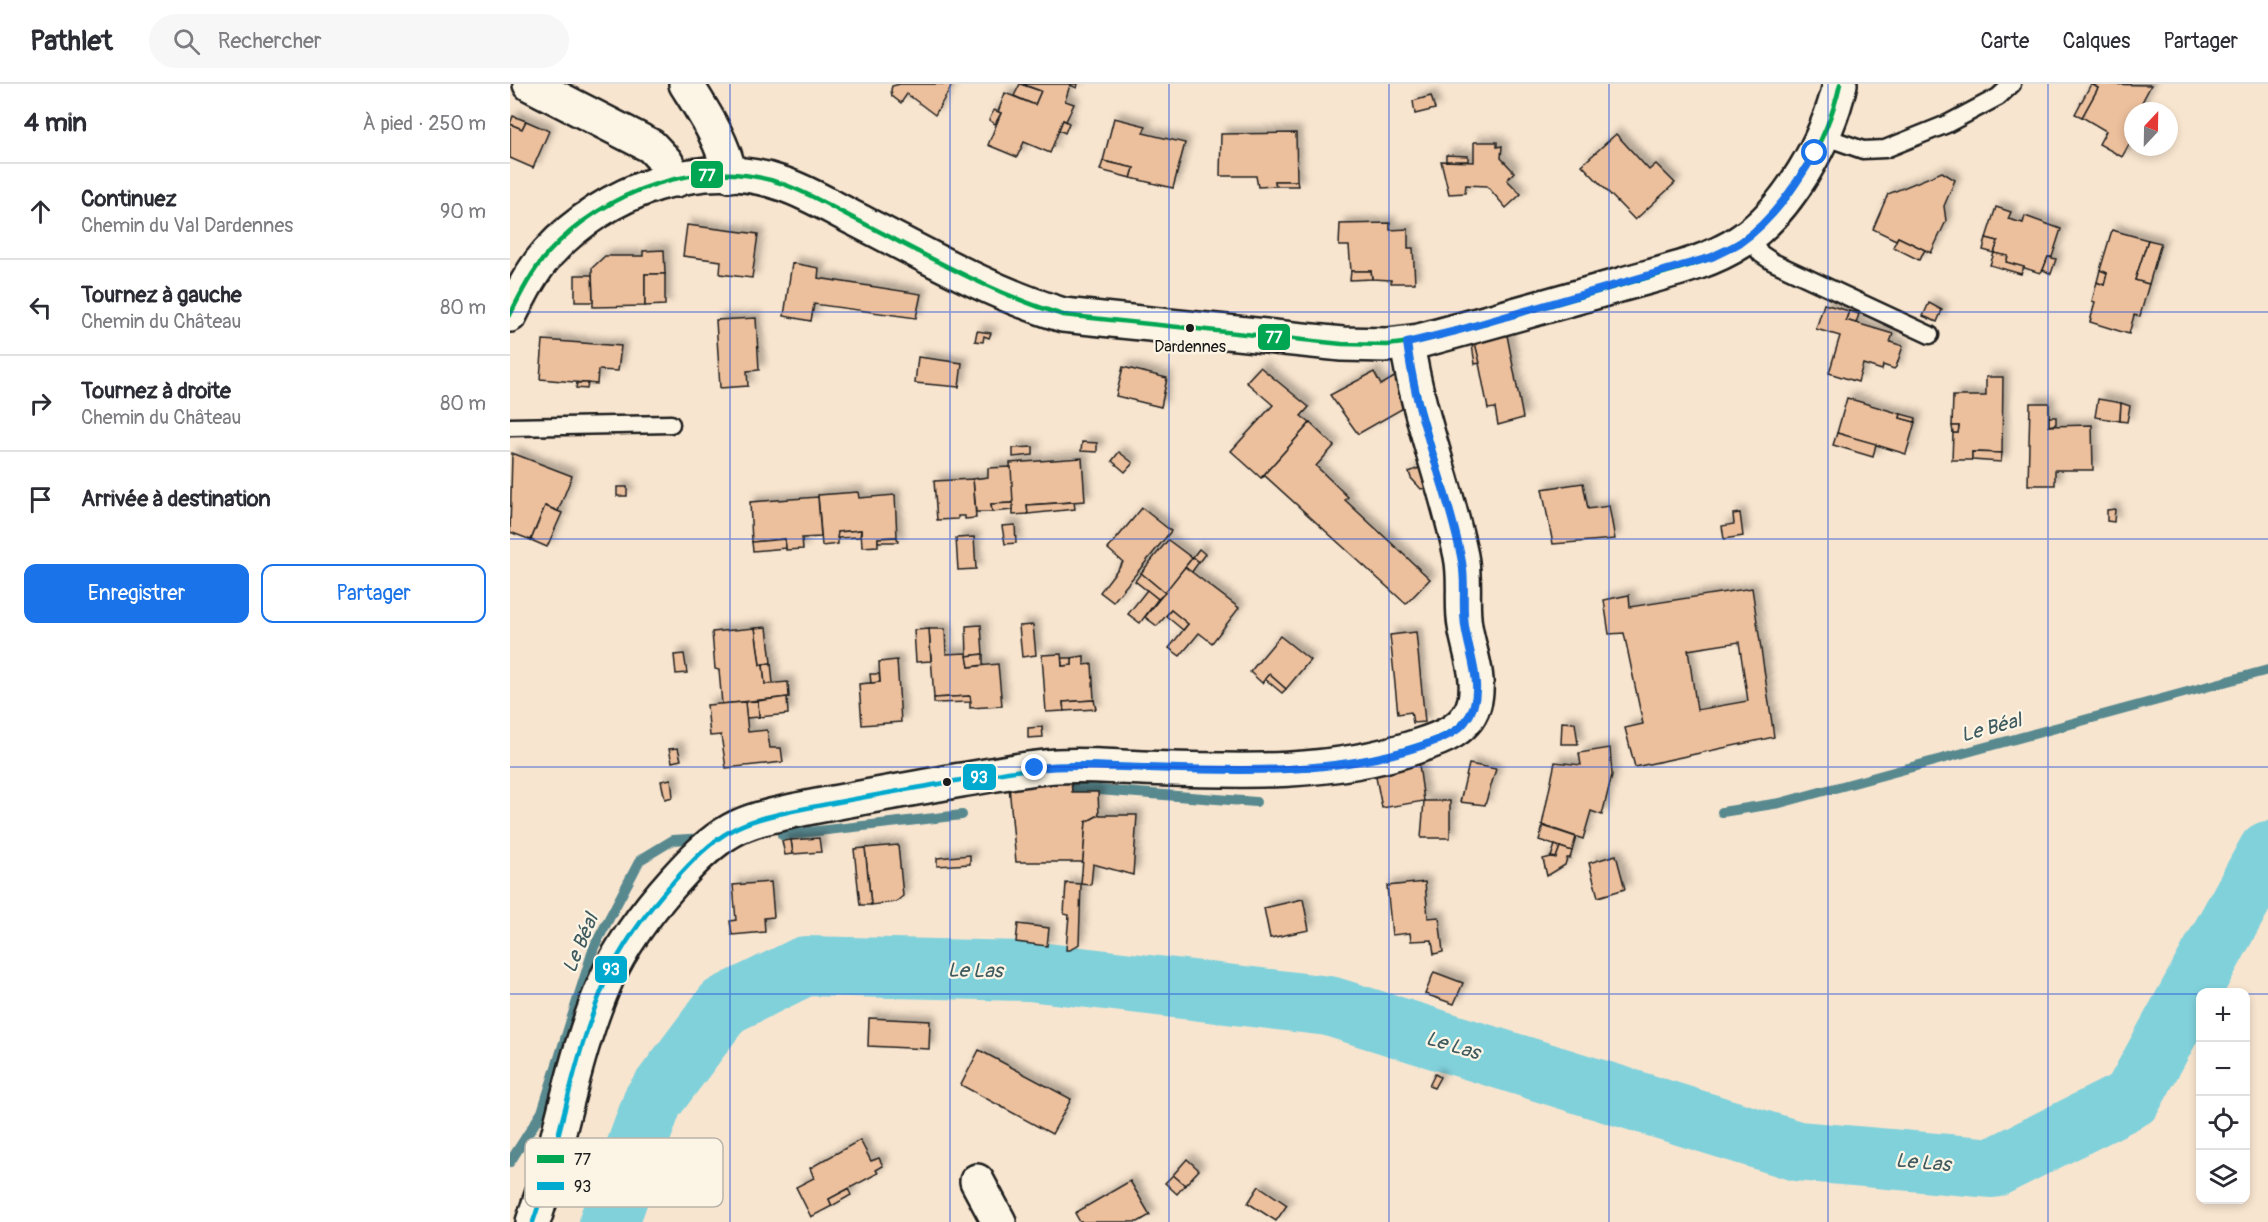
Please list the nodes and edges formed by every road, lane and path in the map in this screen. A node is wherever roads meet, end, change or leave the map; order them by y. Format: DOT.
graph roads {
  1 [pos="530,84"];
  2 [pos="686,84"];
  3 [pos="1840,84"];
  4 [pos="2012,84"];
  5 [pos="1823,136"];
  6 [pos="730,175"];
  7 [pos="676,180"];
  8 [pos="1748,235"];
  9 [pos="510,315"];
  10 [pos="1930,335"];
  11 [pos="1407,343"];
  12 [pos="671,424"];
  13 [pos="510,427"];
  14 [pos="557,1138"];
  15 [pos="977,1181"];
  16 [pos="537,1207"];
  17 [pos="533,1222"];
  18 [pos="999,1222"];
  1 -- 7 [label="street"];
  2 -- 6 [label="street"];
  3 -- 5 [label="street"];
  4 -- 5 [label="lane"];
  5 -- 8 [label="street"];
  6 -- 7 [label="street"];
  6 -- 11 [label="street"];
  7 -- 9 [label="street"];
  8 -- 10 [label="lane"];
  8 -- 11 [label="street"];
  11 -- 14 [label="street"];
  12 -- 13 [label="lane"];
  15 -- 18 [label="street"];
  16 -- 17 [label="street"];
}
